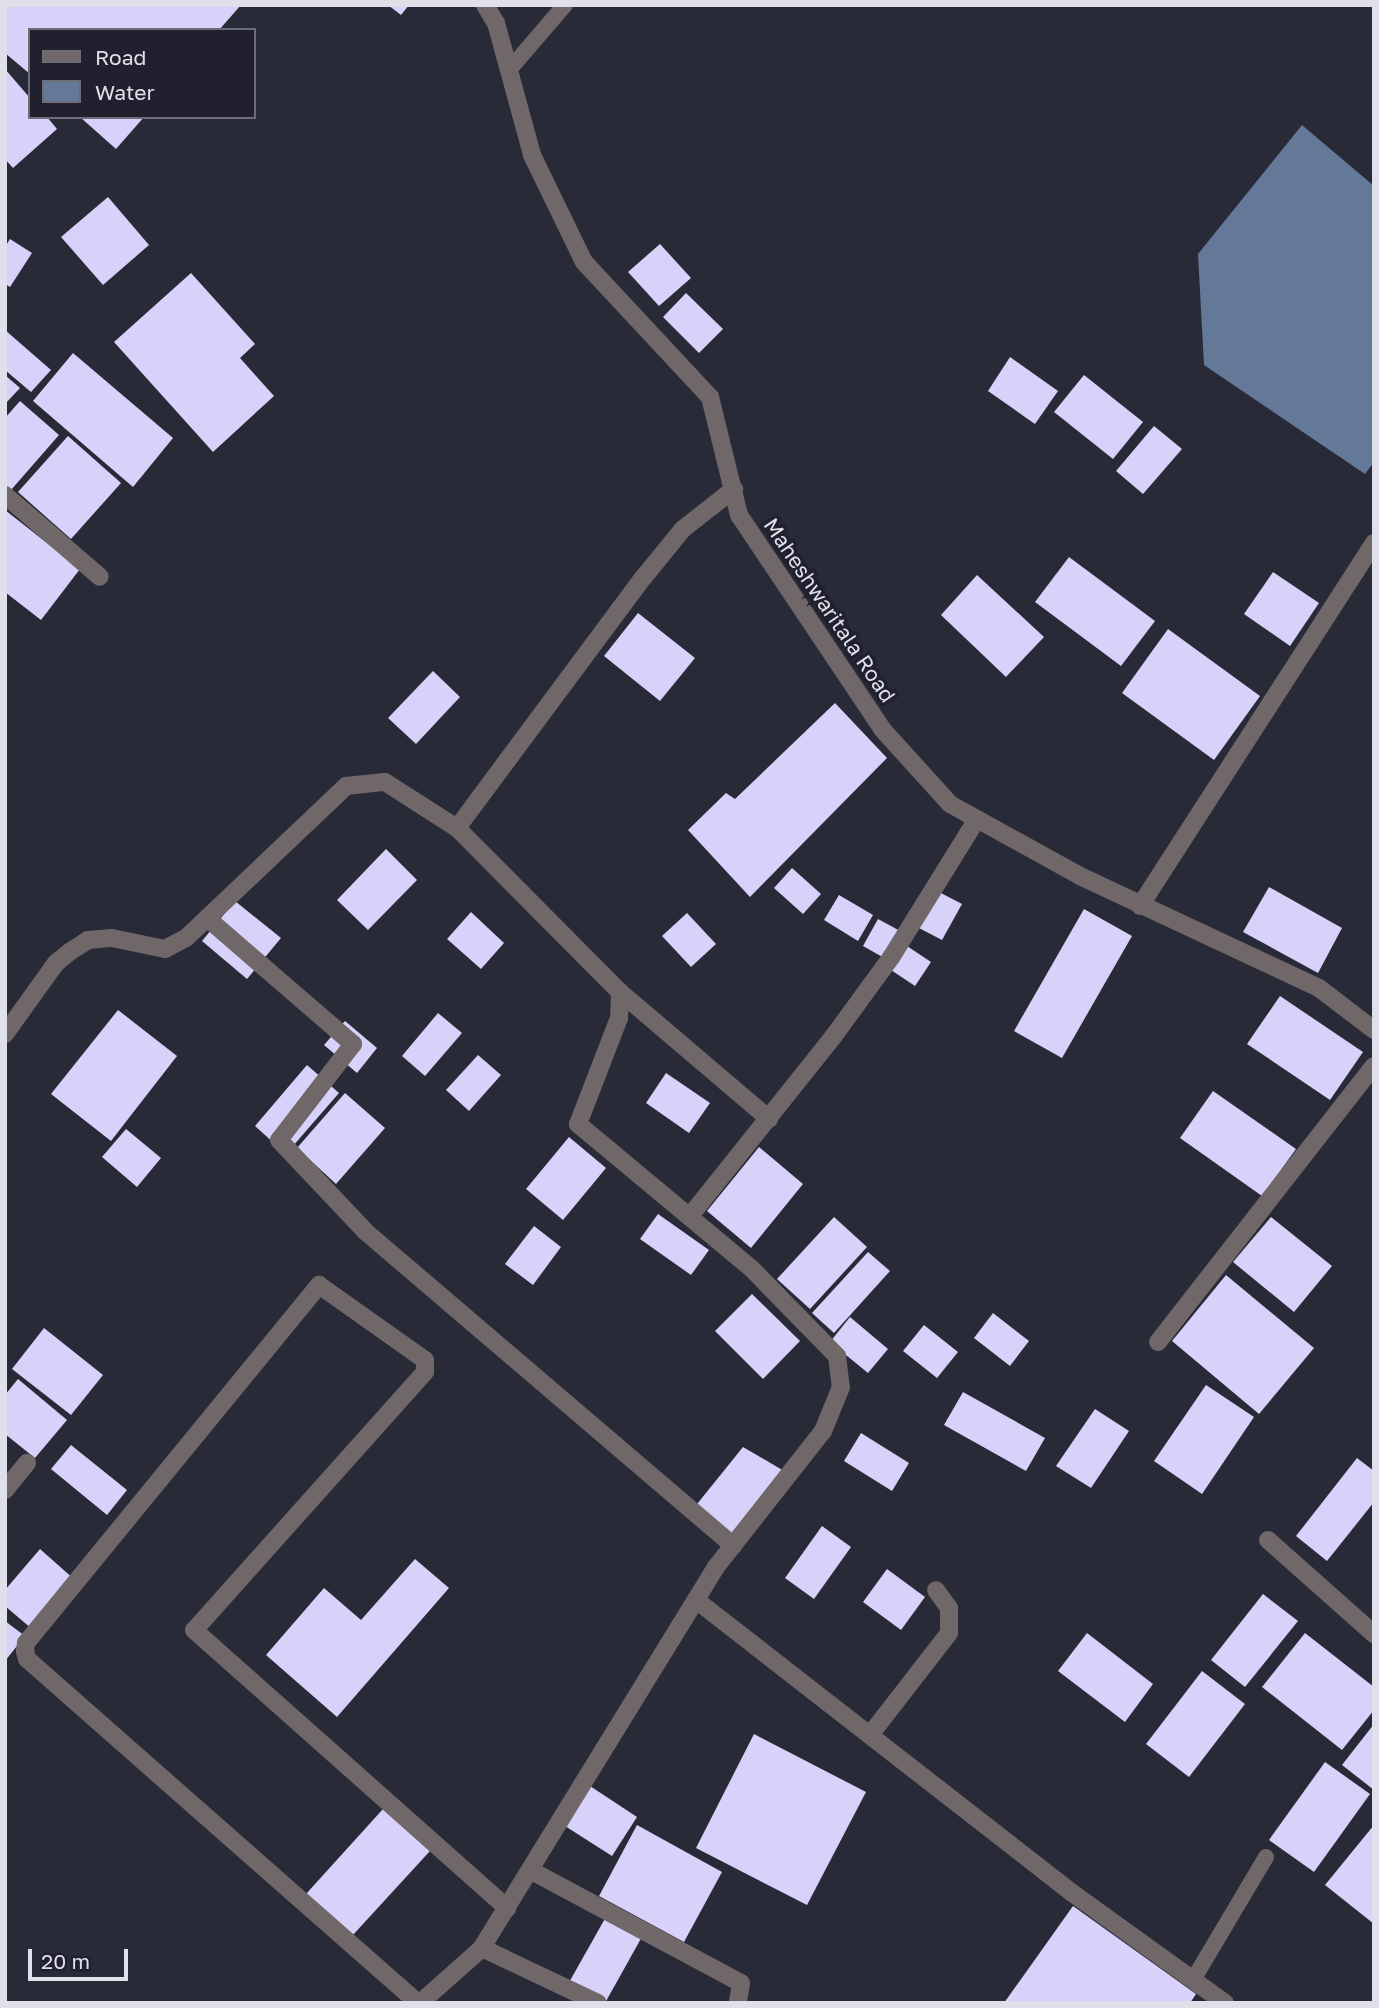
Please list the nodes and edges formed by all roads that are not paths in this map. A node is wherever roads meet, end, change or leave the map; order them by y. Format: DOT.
graph roads {
  1 [pos="485,5"];
  2 [pos="565,5"];
  3 [pos="509,70"];
  4 [pos="734,489"];
  5 [pos="5,495"];
  6 [pos="1374,543"];
  7 [pos="100,577"];
  8 [pos="977,819"];
  9 [pos="457,828"];
  10 [pos="1140,906"];
  11 [pos="207,918"];
  12 [pos="620,992"];
  13 [pos="1374,1030"];
  14 [pos="5,1034"];
  15 [pos="1374,1066"];
  16 [pos="769,1119"];
  17 [pos="690,1216"];
  18 [pos="1158,1342"];
  19 [pos="27,1463"];
  20 [pos="5,1490"];
  21 [pos="1268,1539"];
  22 [pos="733,1546"];
  23 [pos="936,1590"];
  24 [pos="696,1600"];
  25 [pos="1374,1634"];
  26 [pos="870,1735"];
  27 [pos="1266,1857"];
  28 [pos="530,1870"];
  29 [pos="507,1908"];
  30 [pos="482,1948"];
  31 [pos="1193,1980"];
  32 [pos="419,2003"];
  33 [pos="598,2003"];
  34 [pos="738,2003"];
  35 [pos="1225,2003"];
  1 -- 3 [label="street, Maheshwaritala Road"];
  2 -- 3 [label="lane"];
  3 -- 4 [label="street, Maheshwaritala Road"];
  4 -- 8 [label="street, Maheshwaritala Road"];
  4 -- 9 [label="street"];
  5 -- 7 [label="street"];
  6 -- 10 [label="street"];
  8 -- 10 [label="street, Maheshwaritala Road"];
  8 -- 16 [label="street"];
  9 -- 11 [label="street"];
  9 -- 12 [label="street"];
  10 -- 13 [label="street, Maheshwaritala Road"];
  11 -- 14 [label="street"];
  11 -- 22 [label="street"];
  12 -- 16 [label="street"];
  12 -- 17 [label="street"];
  15 -- 18 [label="street"];
  16 -- 17 [label="street"];
  17 -- 22 [label="street"];
  19 -- 20 [label="street"];
  21 -- 25 [label="street"];
  22 -- 24 [label="street"];
  23 -- 26 [label="street"];
  24 -- 26 [label="street"];
  24 -- 28 [label="street"];
  26 -- 31 [label="street"];
  27 -- 31 [label="lane"];
  28 -- 29 [label="street"];
  28 -- 34 [label="street"];
  29 -- 30 [label="street"];
  29 -- 32 [label="street"];
  30 -- 32 [label="street"];
  30 -- 33 [label="street"];
  31 -- 35 [label="street"];
}
